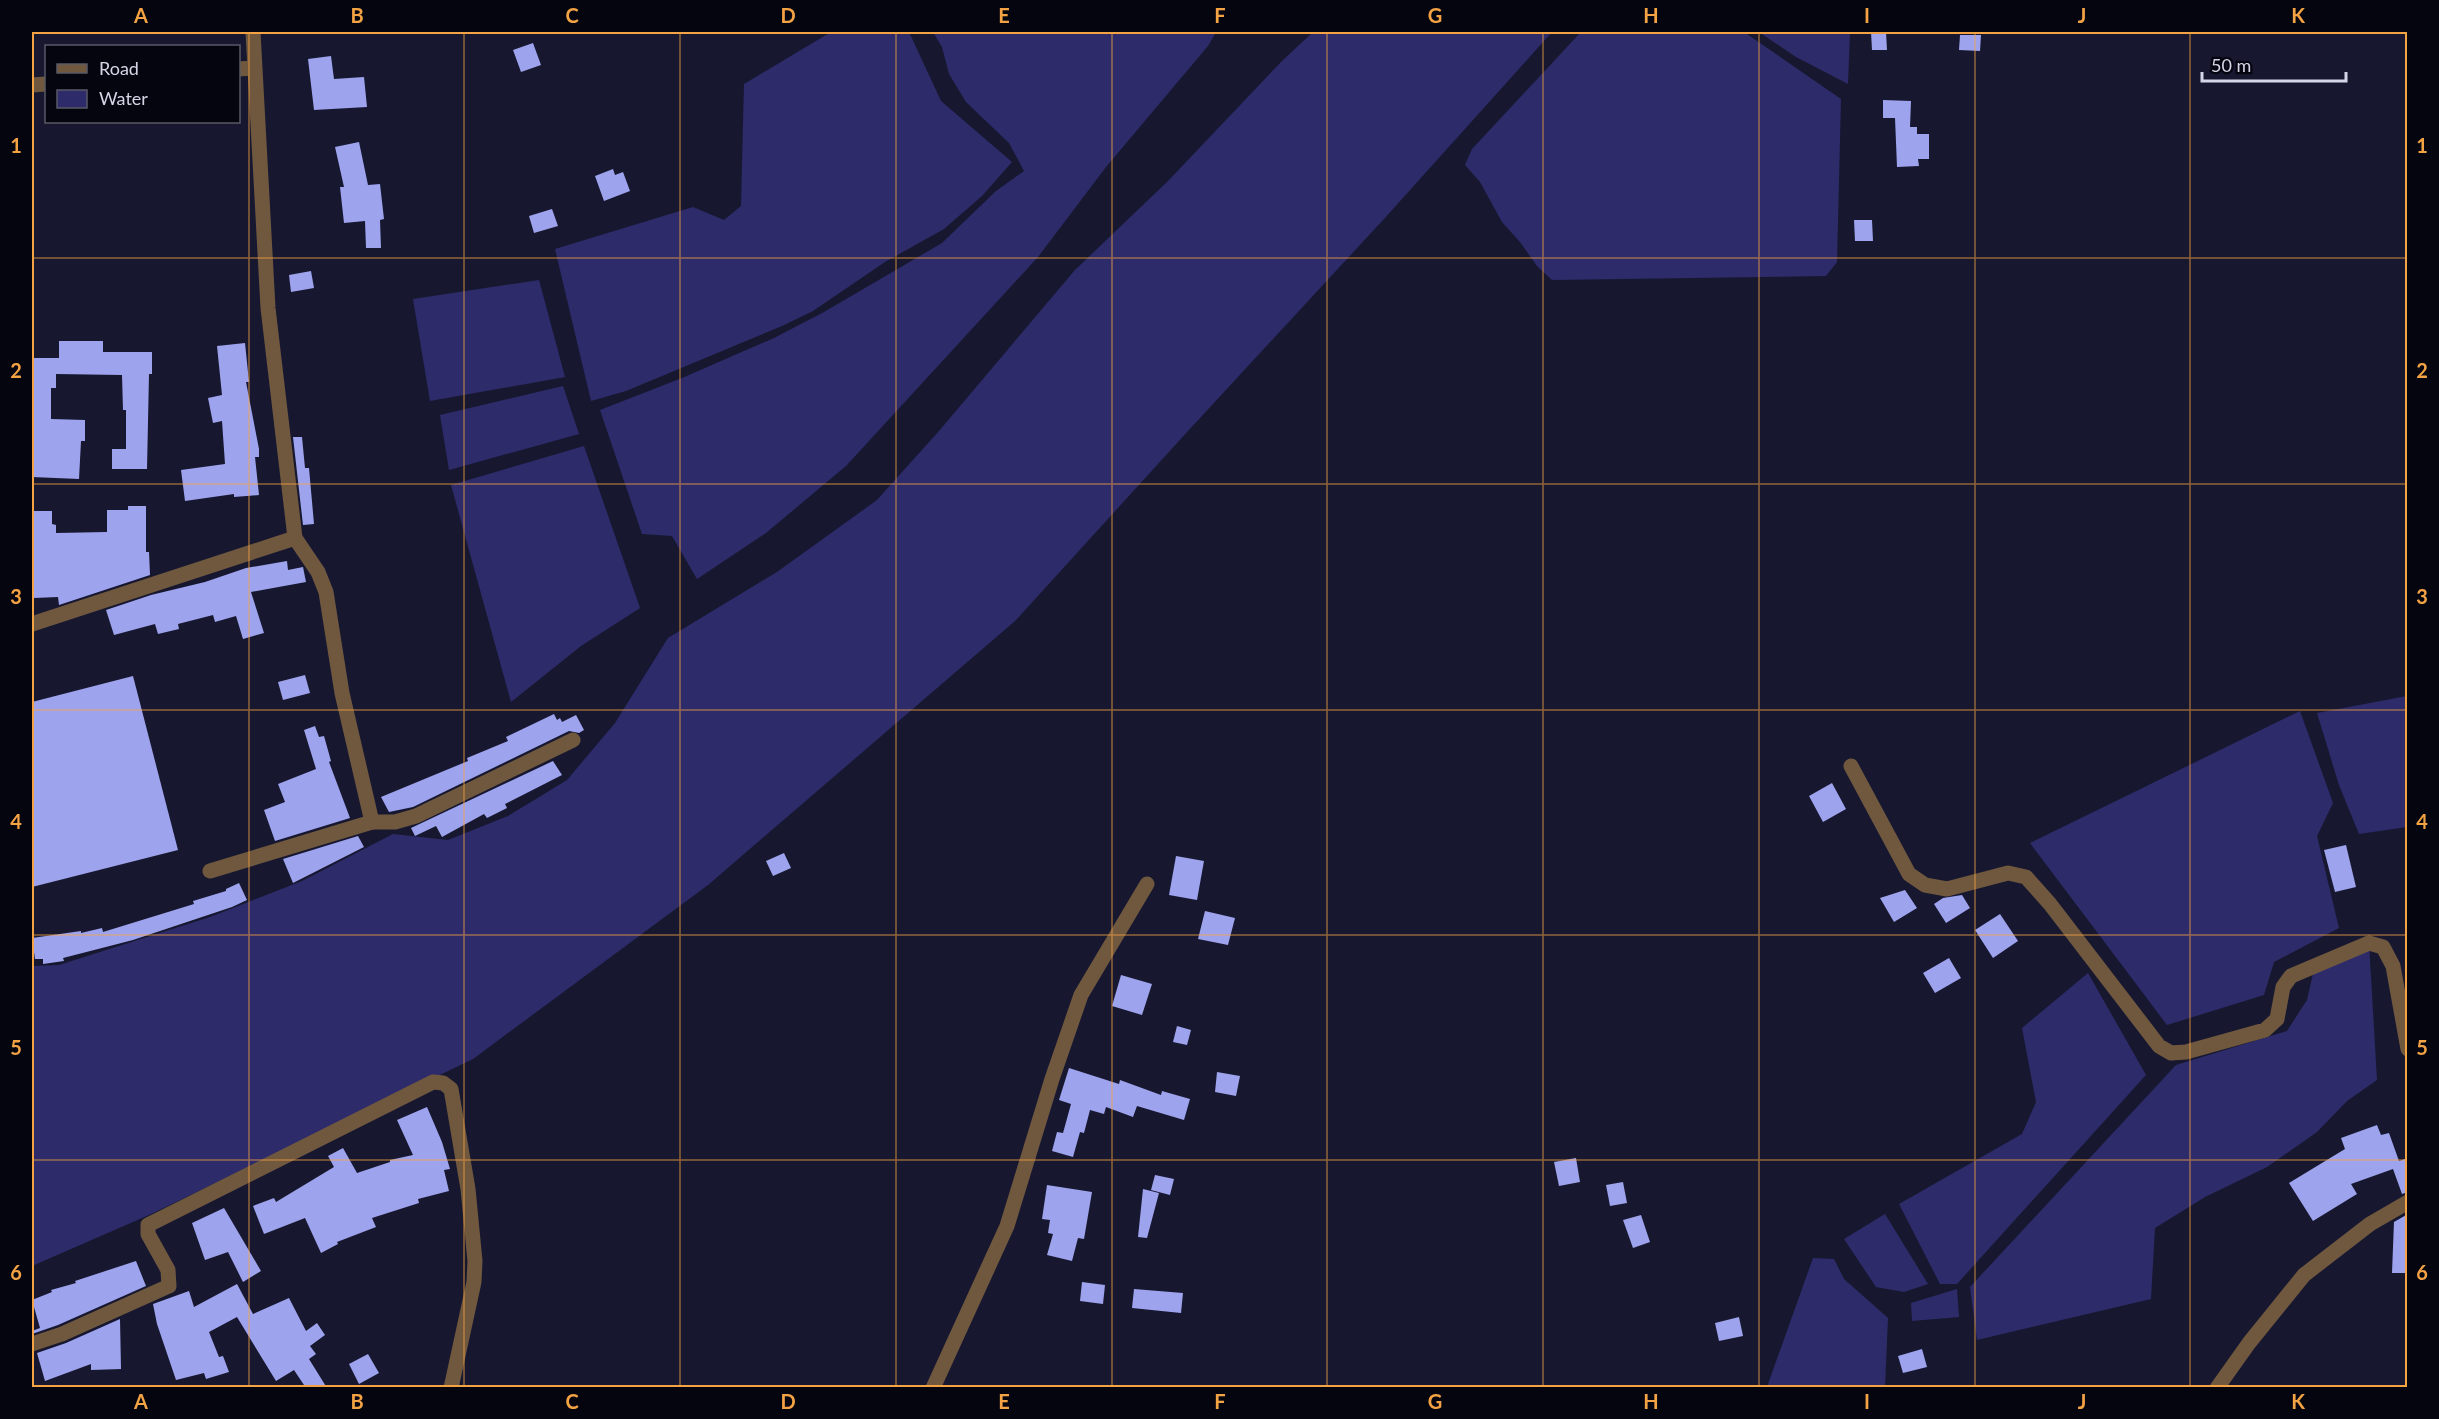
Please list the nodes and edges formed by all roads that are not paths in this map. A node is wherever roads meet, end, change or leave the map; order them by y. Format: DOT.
graph roads {
  1 [pos="253,32"];
  2 [pos="254,68"];
  3 [pos="240,69"];
  4 [pos="295,538"];
  5 [pos="32,624"];
  6 [pos="573,740"];
  7 [pos="1851,766"];
  8 [pos="372,822"];
  9 [pos="210,871"];
  10 [pos="1147,884"];
  11 [pos="2408,1048"];
  12 [pos="2408,1202"];
  13 [pos="32,1344"];
  14 [pos="451,1388"];
  15 [pos="933,1388"];
  16 [pos="2217,1388"];
  1 -- 2 [label="street"];
  2 -- 3 [label="street"];
  2 -- 4 [label="street"];
  4 -- 5 [label="street"];
  4 -- 8 [label="street"];
  6 -- 8 [label="street"];
  7 -- 11 [label="street"];
  8 -- 9 [label="street"];
  10 -- 15 [label="street"];
  12 -- 16 [label="street"];
  13 -- 14 [label="street"];
}
